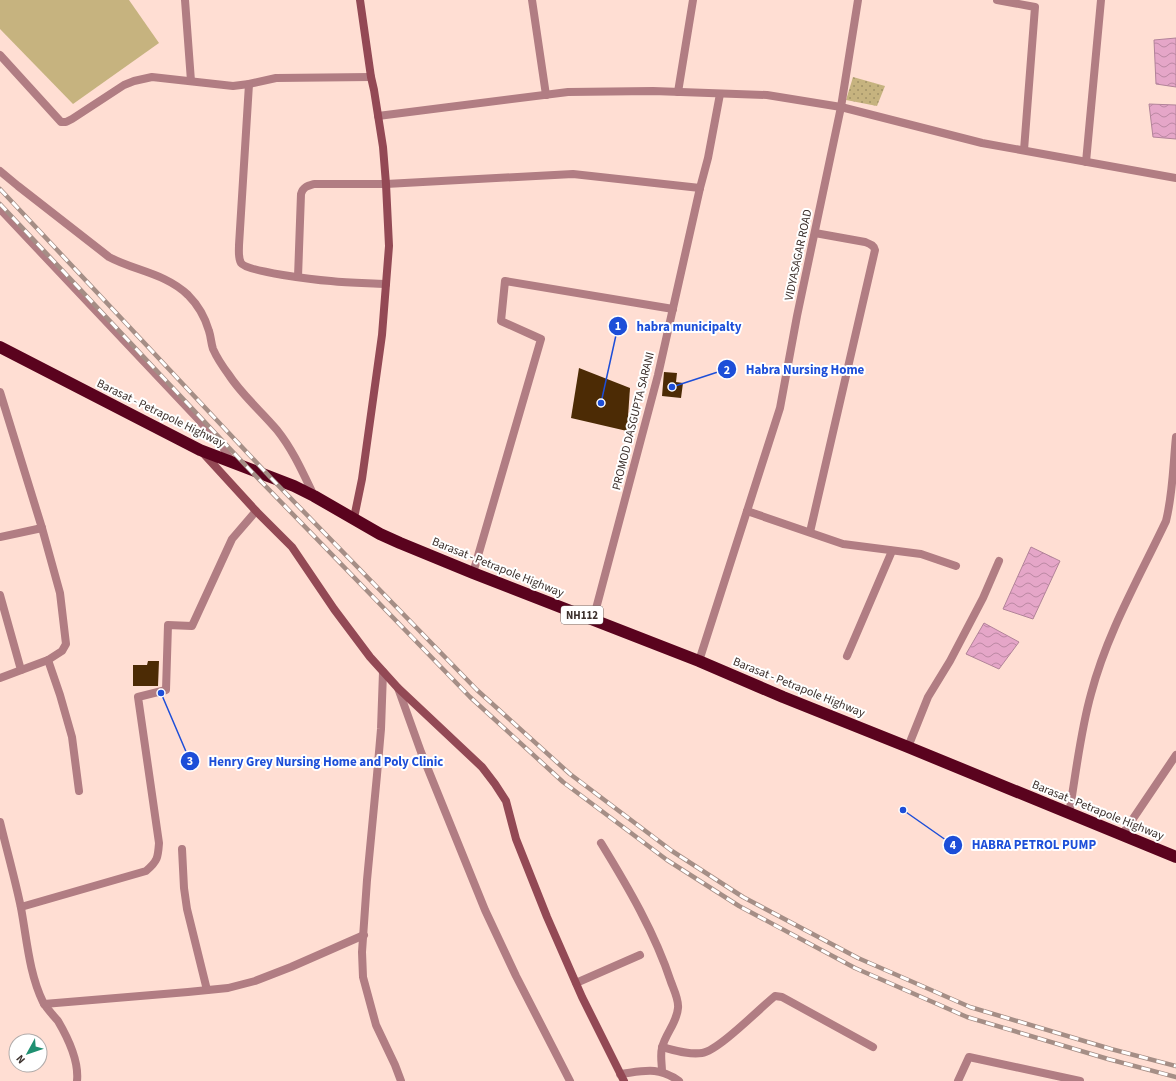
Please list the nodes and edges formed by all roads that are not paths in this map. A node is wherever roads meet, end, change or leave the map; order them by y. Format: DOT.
graph roads {
  1 [pos="185,0"];
  2 [pos="360,0"];
  3 [pos="532,0"];
  4 [pos="693,0"];
  5 [pos="858,0"];
  6 [pos="997,0"];
  7 [pos="1101,0"];
  8 [pos="1035,4"];
  9 [pos="0,55"];
  10 [pos="371,77"];
  11 [pos="191,81"];
  12 [pos="249,84"];
  13 [pos="678,92"];
  14 [pos="546,94"];
  15 [pos="720,94"];
  16 [pos="841,107"];
  17 [pos="378,116"];
  18 [pos="1024,150"];
  19 [pos="1086,162"];
  20 [pos="0,170"];
  21 [pos="1176,178"];
  22 [pos="386,184"];
  23 [pos="700,188"];
  24 [pos="0,209"];
  25 [pos="814,233"];
  26 [pos="298,276"];
  27 [pos="386,284"];
  28 [pos="673,309"];
  29 [pos="0,347"];
  30 [pos="0,392"];
  31 [pos="1176,437"];
  32 [pos="200,450"];
  33 [pos="232,462"];
  34 [pos="314,496"];
  35 [pos="256,511"];
  36 [pos="747,511"];
  37 [pos="354,518"];
  38 [pos="42,528"];
  39 [pos="810,532"];
  40 [pos="0,537"];
  41 [pos="892,551"];
  42 [pos="999,561"];
  43 [pos="956,566"];
  44 [pos="473,573"];
  45 [pos="0,595"];
  46 [pos="594,620"];
  47 [pos="846,656"];
  48 [pos="48,660"];
  49 [pos="700,662"];
  50 [pos="21,670"];
  51 [pos="383,672"];
  52 [pos="0,678"];
  53 [pos="398,688"];
  54 [pos="908,747"];
  55 [pos="1176,755"];
  56 [pos="79,791"];
  57 [pos="1070,814"];
  58 [pos="0,822"];
  59 [pos="1122,835"];
  60 [pos="602,843"];
  61 [pos="182,849"];
  62 [pos="1176,858"];
  63 [pos="21,907"];
  64 [pos="364,935"];
  65 [pos="640,955"];
  66 [pos="576,983"];
  67 [pos="207,990"];
  68 [pos="44,1004"];
  69 [pos="662,1047"];
  70 [pos="873,1047"];
  71 [pos="662,1072"];
  72 [pos="622,1077"];
  73 [pos="77,1081"];
  74 [pos="401,1081"];
  75 [pos="570,1081"];
  76 [pos="679,1081"];
  77 [pos="958,1081"];
  78 [pos="1080,1081"];
  1 -- 11 [label="street"];
  2 -- 10 [label="main road"];
  3 -- 14 [label="street"];
  4 -- 13 [label="street"];
  5 -- 16 [label="street, VIDYASAGAR ROAD"];
  6 -- 8 [label="street"];
  7 -- 19 [label="street"];
  8 -- 18 [label="street"];
  9 -- 11 [label="street"];
  10 -- 12 [label="street"];
  10 -- 17 [label="main road"];
  11 -- 12 [label="street"];
  12 -- 26 [label="street"];
  13 -- 14 [label="street"];
  13 -- 15 [label="street"];
  14 -- 17 [label="street"];
  15 -- 16 [label="street"];
  15 -- 23 [label="street, PROMOD DASGUPTA SARANI"];
  16 -- 18 [label="street"];
  16 -- 25 [label="street, VIDYASAGAR ROAD"];
  17 -- 22 [label="main road"];
  18 -- 19 [label="street"];
  19 -- 21 [label="street"];
  20 -- 34 [label="street"];
  22 -- 23 [label="street"];
  22 -- 26 [label="street"];
  22 -- 27 [label="main road"];
  23 -- 28 [label="street, PROMOD DASGUPTA SARANI"];
  24 -- 33 [label="street"];
  25 -- 36 [label="street, VIDYASAGAR ROAD"];
  25 -- 39 [label="street"];
  26 -- 27 [label="street"];
  27 -- 37 [label="main road"];
  28 -- 44 [label="street"];
  28 -- 46 [label="street, PROMOD DASGUPTA SARANI"];
  29 -- 32 [label="highway, Barasat - Petrapole Highway / NH112"];
  30 -- 38 [label="street"];
  31 -- 57 [label="street"];
  32 -- 33 [label="highway, Barasat - Petrapole Highway / NH112"];
  32 -- 35 [label="main road"];
  33 -- 34 [label="highway, Barasat - Petrapole Highway / NH112"];
  34 -- 37 [label="highway, Barasat - Petrapole Highway / NH112"];
  35 -- 51 [label="main road"];
  35 -- 63 [label="street"];
  36 -- 39 [label="street"];
  36 -- 49 [label="street, VIDYASAGAR ROAD"];
  37 -- 44 [label="highway, Barasat - Petrapole Highway / NH112"];
  38 -- 40 [label="street"];
  38 -- 48 [label="street"];
  39 -- 41 [label="street"];
  41 -- 43 [label="street"];
  41 -- 47 [label="street"];
  42 -- 54 [label="street"];
  44 -- 46 [label="highway, Barasat - Petrapole Highway / NH112"];
  45 -- 50 [label="street"];
  46 -- 49 [label="highway, Barasat - Petrapole Highway / NH112"];
  48 -- 50 [label="street"];
  48 -- 56 [label="street"];
  49 -- 54 [label="highway, Barasat - Petrapole Highway / NH112"];
  50 -- 52 [label="street"];
  51 -- 53 [label="main road"];
  51 -- 64 [label="street"];
  53 -- 66 [label="main road"];
  53 -- 75 [label="street"];
  54 -- 57 [label="highway, Barasat - Petrapole Highway / NH112"];
  55 -- 59 [label="street"];
  57 -- 59 [label="highway, Barasat - Petrapole Highway / NH112"];
  58 -- 63 [label="street"];
  59 -- 62 [label="highway, Barasat - Petrapole Highway / NH112"];
  60 -- 69 [label="street"];
  61 -- 67 [label="street"];
  63 -- 68 [label="street"];
  64 -- 67 [label="street"];
  64 -- 74 [label="street"];
  65 -- 66 [label="street"];
  66 -- 72 [label="main road"];
  67 -- 68 [label="street"];
  68 -- 73 [label="street"];
  69 -- 70 [label="street"];
  69 -- 71 [label="street"];
  71 -- 72 [label="street"];
  71 -- 76 [label="street"];
  77 -- 78 [label="street"];
}
